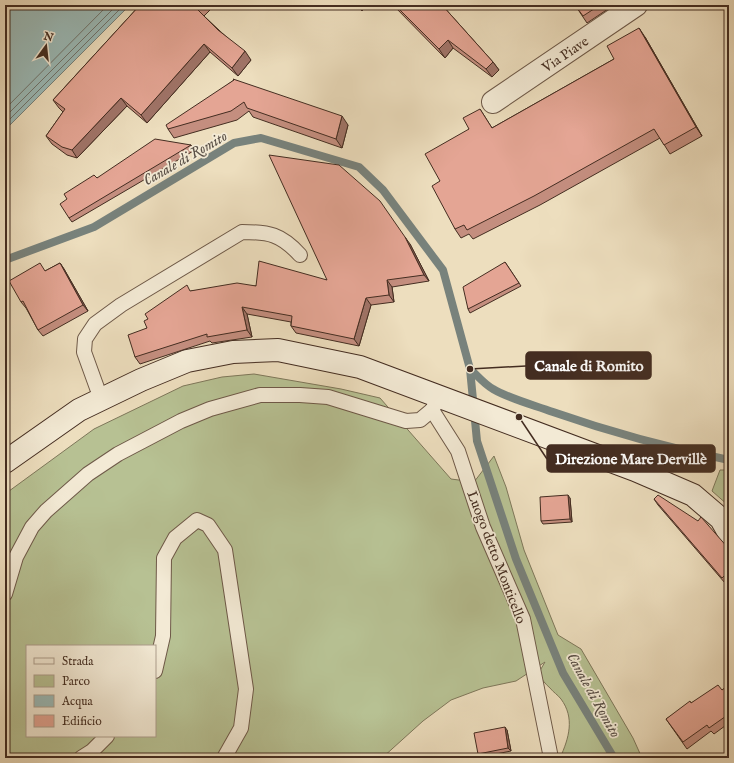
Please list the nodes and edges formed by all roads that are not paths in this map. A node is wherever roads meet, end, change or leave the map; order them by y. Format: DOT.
graph roads {
  1 [pos="636,5"];
  2 [pos="493,102"];
  3 [pos="300,255"];
  4 [pos="101,399"];
  5 [pos="442,403"];
  6 [pos="5,462"];
  7 [pos="729,533"];
  8 [pos="5,594"];
  9 [pos="156,667"];
  10 [pos="106,737"];
  11 [pos="81,758"];
  12 [pos="224,758"];
  13 [pos="552,758"];
  1 -- 2 [label="main road, Via Piave"];
  3 -- 4 [label="lane"];
  4 -- 5 [label="main road"];
  4 -- 6 [label="main road"];
  5 -- 7 [label="main road"];
  5 -- 8 [label="lane"];
  5 -- 13 [label="lane, Luogo detto Monticello"];
  9 -- 12 [label="lane"];
  10 -- 11 [label="lane"];
}
